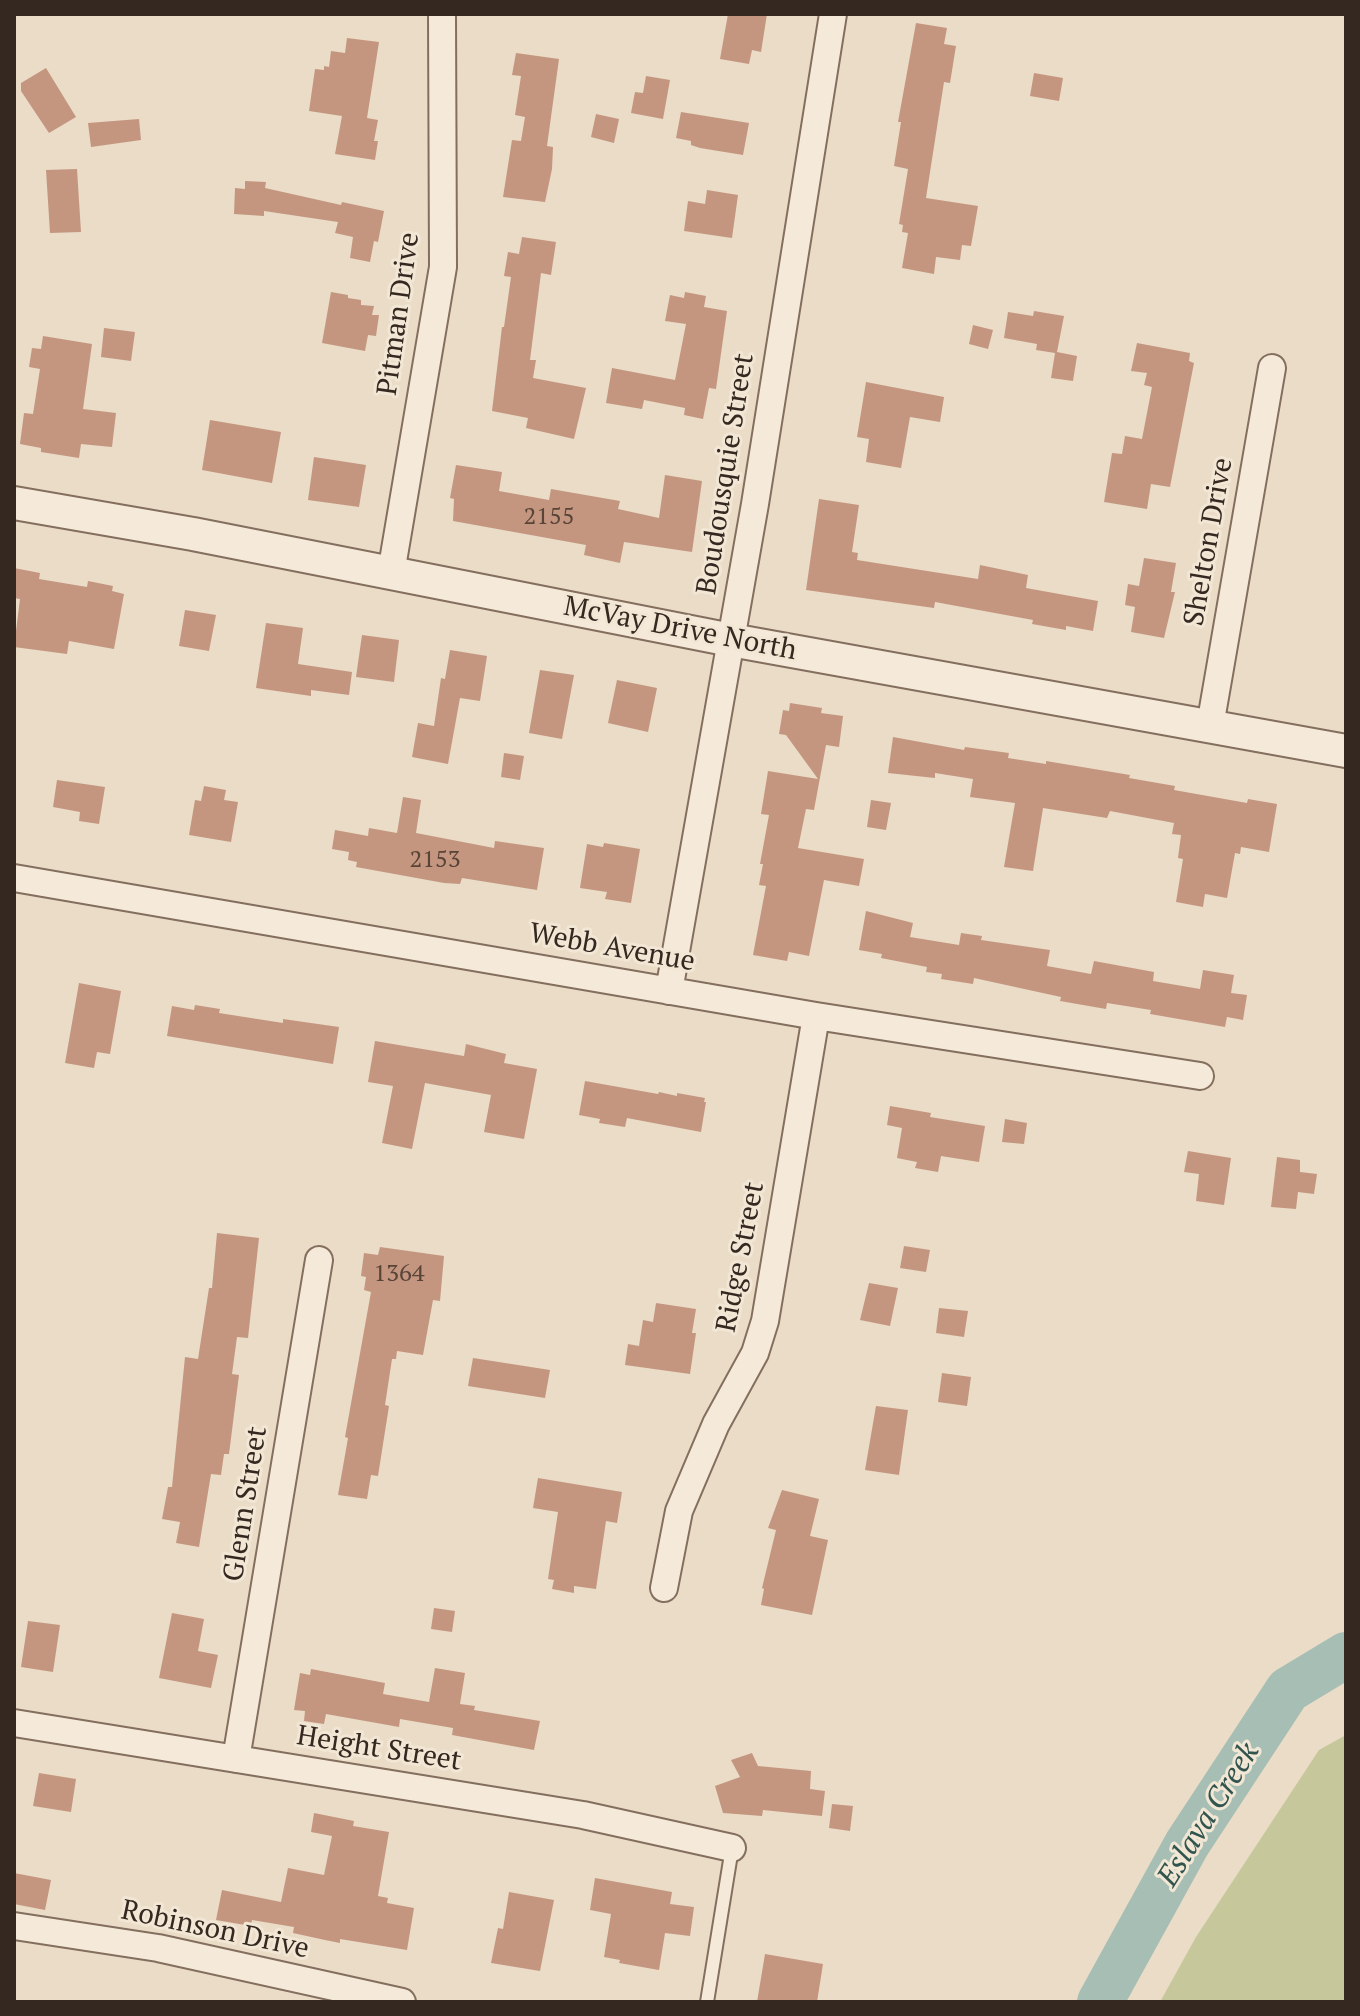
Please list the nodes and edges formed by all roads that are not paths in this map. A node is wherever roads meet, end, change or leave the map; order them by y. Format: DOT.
graph roads {
  1 [pos="442,14"];
  2 [pos="833,14"];
  3 [pos="1272,368"];
  4 [pos="14,503"];
  5 [pos="391,573"];
  6 [pos="731,640"];
  7 [pos="1210,726"];
  8 [pos="1346,751"];
  9 [pos="14,878"];
  10 [pos="669,991"];
  11 [pos="816,1016"];
  12 [pos="1200,1076"];
  13 [pos="319,1260"];
  14 [pos="664,1588"];
  15 [pos="14,1723"];
  16 [pos="236,1759"];
  17 [pos="732,1848"];
  18 [pos="14,1926"];
  19 [pos="402,2002"];
  20 [pos="707,2002"];
  1 -- 5 [label="street, Pitman Drive"];
  2 -- 6 [label="street, Boudousquie Street"];
  3 -- 7 [label="street, Shelton Drive"];
  4 -- 5 [label="street, McVay Drive North"];
  5 -- 6 [label="street, McVay Drive North"];
  6 -- 7 [label="street, McVay Drive North"];
  6 -- 10 [label="street, Boudousquie Street"];
  7 -- 8 [label="street, McVay Drive North"];
  9 -- 10 [label="street, Webb Avenue"];
  10 -- 11 [label="street, Webb Avenue"];
  11 -- 12 [label="street, Webb Avenue"];
  11 -- 14 [label="street, Ridge Street"];
  13 -- 16 [label="street, Glenn Street"];
  15 -- 16 [label="street, Height Street"];
  16 -- 17 [label="street, Height Street"];
  17 -- 20 [label="lane"];
  18 -- 19 [label="street, Robinson Drive"];
}
